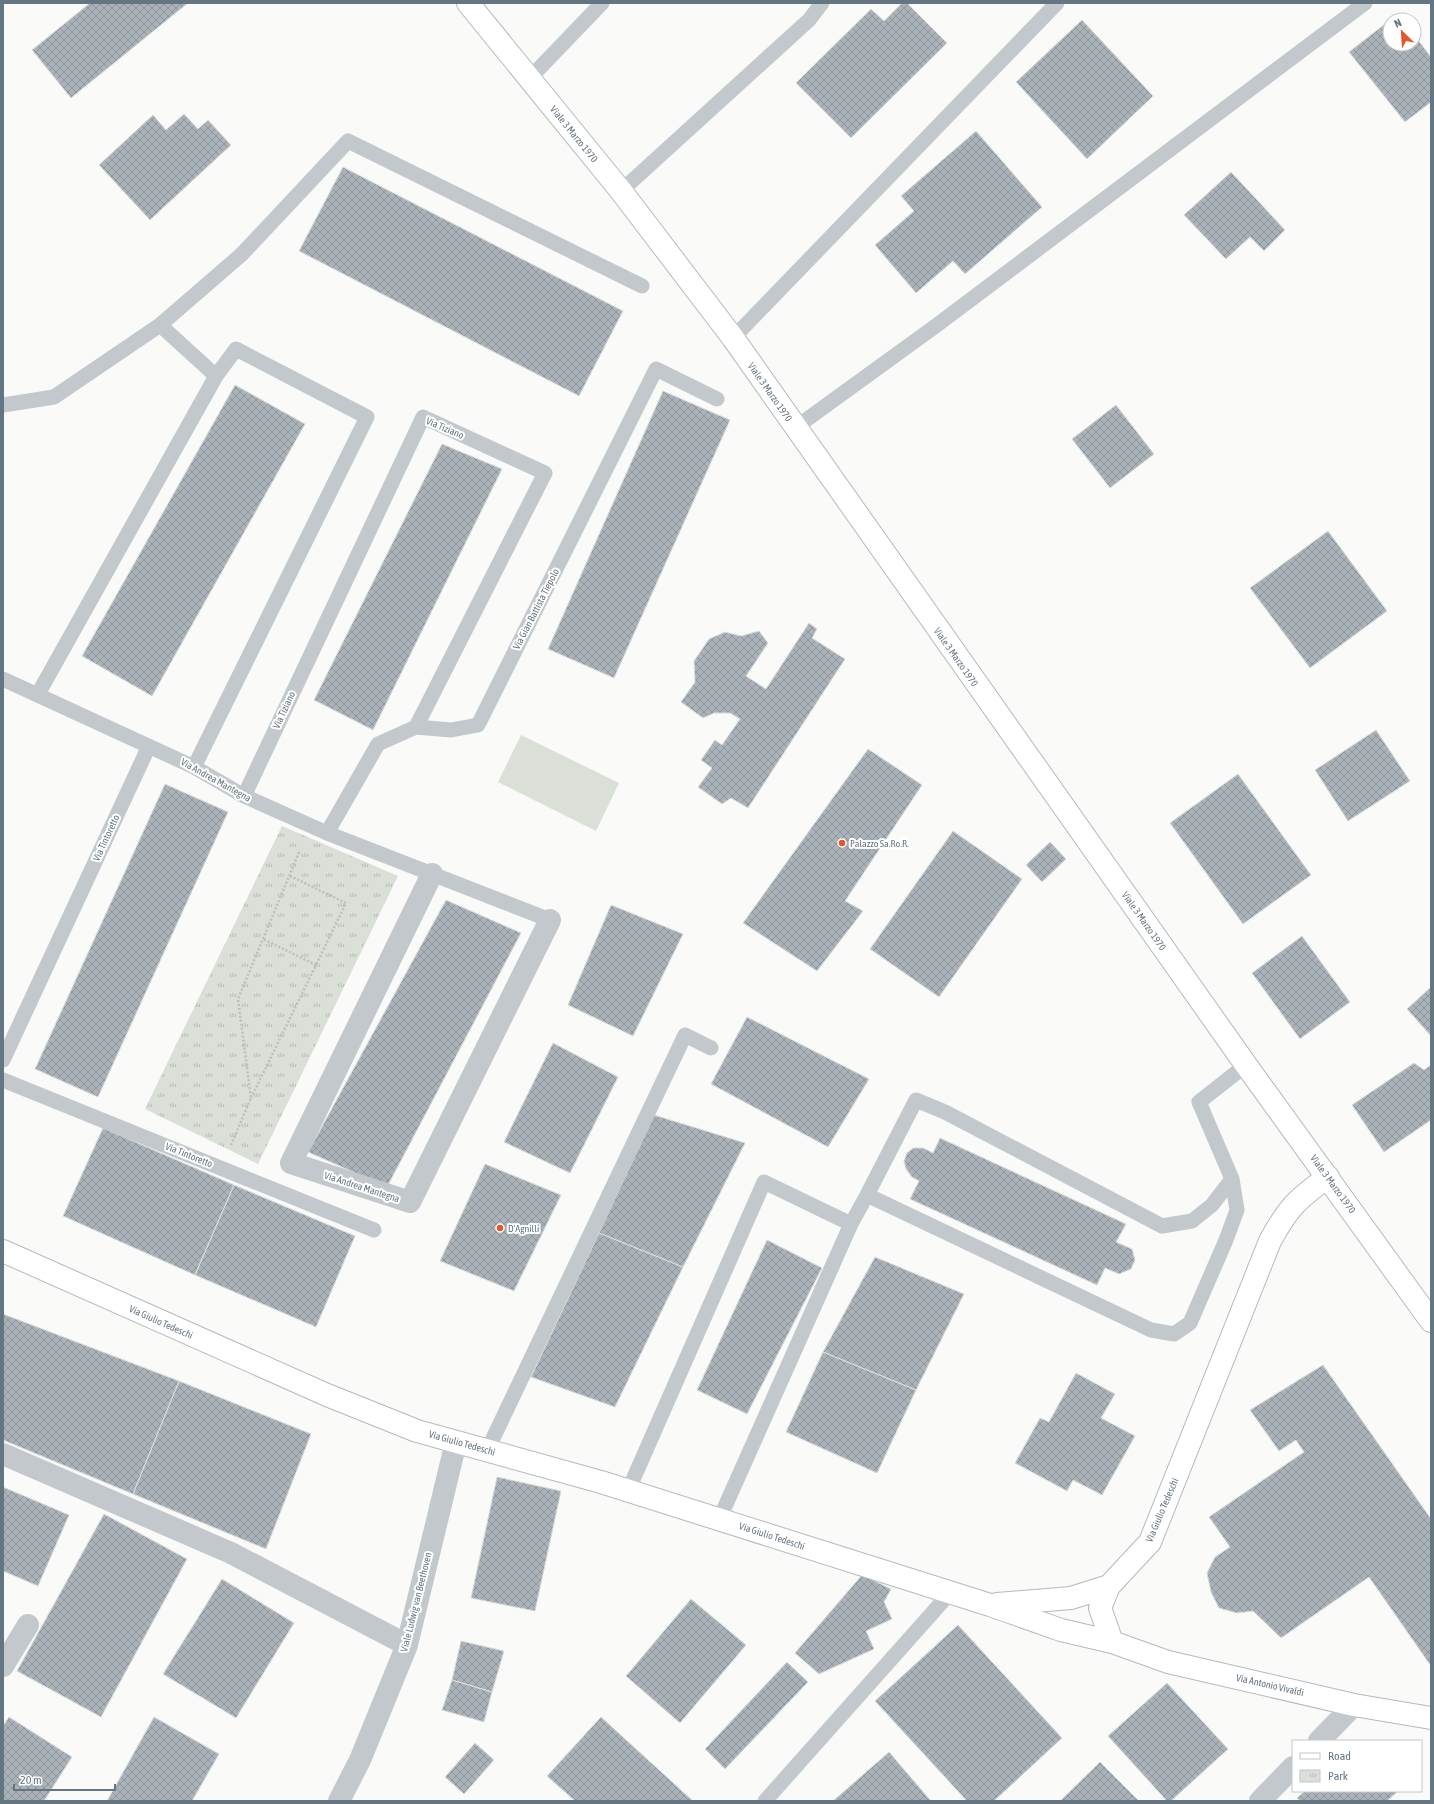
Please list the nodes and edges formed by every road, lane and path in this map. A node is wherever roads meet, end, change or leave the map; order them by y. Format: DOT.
graph roads {
  1 [pos="468,3"];
  2 [pos="602,3"];
  3 [pos="822,3"];
  4 [pos="1057,3"];
  5 [pos="1365,3"];
  6 [pos="529,79"];
  7 [pos="621,191"];
  8 [pos="642,286"];
  9 [pos="160,325"];
  10 [pos="733,338"];
  11 [pos="216,376"];
  12 [pos="717,399"];
  13 [pos="3,405"];
  14 [pos="795,428"];
  15 [pos="3,679"];
  16 [pos="38,694"];
  17 [pos="416,727"];
  18 [pos="149,746"];
  19 [pos="194,767"];
  20 [pos="244,796"];
  21 [pos="327,833"];
  22 [pos="303,843"];
  23 [pos="432,874"];
  24 [pos="290,876"];
  25 [pos="550,920"];
  26 [pos="263,939"];
  27 [pos="316,965"];
  28 [pos="711,1048"];
  29 [pos="3,1060"];
  30 [pos="1246,1065"];
  31 [pos="3,1080"];
  32 [pos="251,1098"];
  33 [pos="221,1168"];
  34 [pos="1328,1177"];
  35 [pos="1232,1178"];
  36 [pos="867,1195"];
  37 [pos="851,1224"];
  38 [pos="374,1230"];
  39 [pos="3,1250"];
  40 [pos="1431,1321"];
  41 [pos="456,1442"];
  42 [pos="487,1450"];
  43 [pos="3,1454"];
  44 [pos="628,1491"];
  45 [pos="719,1520"];
  46 [pos="1108,1586"];
  47 [pos="950,1593"];
  48 [pos="990,1605"];
  49 [pos="28,1625"];
  50 [pos="1112,1642"];
  51 [pos="407,1645"];
  52 [pos="3,1666"];
  53 [pos="1354,1705"];
  54 [pos="1431,1718"];
  55 [pos="1319,1740"];
  56 [pos="1292,1768"];
  57 [pos="339,1801"];
  58 [pos="765,1801"];
  59 [pos="1260,1801"];
  1 -- 6 [label="street, Viale 3 Marzo 1970"];
  2 -- 6 [label="lane"];
  3 -- 7 [label="lane"];
  4 -- 10 [label="lane"];
  5 -- 14 [label="lane"];
  6 -- 7 [label="street, Viale 3 Marzo 1970"];
  7 -- 10 [label="street, Viale 3 Marzo 1970"];
  8 -- 9 [label="lane"];
  9 -- 11 [label="lane"];
  9 -- 13 [label="lane"];
  10 -- 14 [label="street, Viale 3 Marzo 1970"];
  11 -- 16 [label="lane"];
  11 -- 19 [label="lane"];
  12 -- 17 [label="lane, Via Gian Battista Tiepolo"];
  14 -- 30 [label="street, Viale 3 Marzo 1970"];
  15 -- 16 [label="lane, Via Andrea Mantegna"];
  16 -- 18 [label="lane, Via Andrea Mantegna"];
  17 -- 20 [label="lane, Via Tiziano"];
  17 -- 21 [label="lane, Via Gian Battista Tiepolo"];
  18 -- 19 [label="lane, Via Andrea Mantegna"];
  18 -- 29 [label="lane, Via Tintoretto"];
  19 -- 20 [label="lane, Via Andrea Mantegna"];
  20 -- 21 [label="lane, Via Andrea Mantegna"];
  21 -- 23 [label="lane, Via Andrea Mantegna"];
  22 -- 24 [label="path"];
  23 -- 25 [label="lane, Via Andrea Mantegna"];
  23 -- 25 [label="street, Via Andrea Mantegna"];
  24 -- 26 [label="path"];
  24 -- 27 [label="path"];
  26 -- 27 [label="path"];
  26 -- 32 [label="path"];
  27 -- 32 [label="path"];
  28 -- 42 [label="lane"];
  30 -- 34 [label="street, Viale 3 Marzo 1970"];
  30 -- 35 [label="lane"];
  31 -- 33 [label="lane, Via Tintoretto"];
  32 -- 33 [label="path"];
  33 -- 38 [label="lane, Via Tintoretto"];
  34 -- 40 [label="street, Viale 3 Marzo 1970"];
  34 -- 46 [label="street, Via Giulio Tedeschi"];
  35 -- 36 [label="lane"];
  35 -- 36 [label="lane"];
  36 -- 37 [label="lane"];
  37 -- 44 [label="lane"];
  37 -- 45 [label="lane"];
  39 -- 41 [label="street, Via Giulio Tedeschi"];
  41 -- 42 [label="street, Via Giulio Tedeschi"];
  41 -- 51 [label="street, Viale Ludwig van Beethoven"];
  42 -- 44 [label="street, Via Giulio Tedeschi"];
  43 -- 51 [label="street"];
  44 -- 45 [label="street, Via Giulio Tedeschi"];
  45 -- 47 [label="street, Via Giulio Tedeschi"];
  46 -- 48 [label="street, Via Giulio Tedeschi"];
  46 -- 50 [label="street"];
  47 -- 48 [label="street, Via Giulio Tedeschi"];
  47 -- 58 [label="lane"];
  48 -- 50 [label="street, Via Antonio Vivaldi"];
  49 -- 52 [label="street"];
  50 -- 53 [label="street, Via Antonio Vivaldi"];
  51 -- 57 [label="street, Viale Ludwig van Beethoven"];
  53 -- 54 [label="street, Via Antonio Vivaldi"];
  53 -- 55 [label="street"];
  56 -- 59 [label="street"];
}
